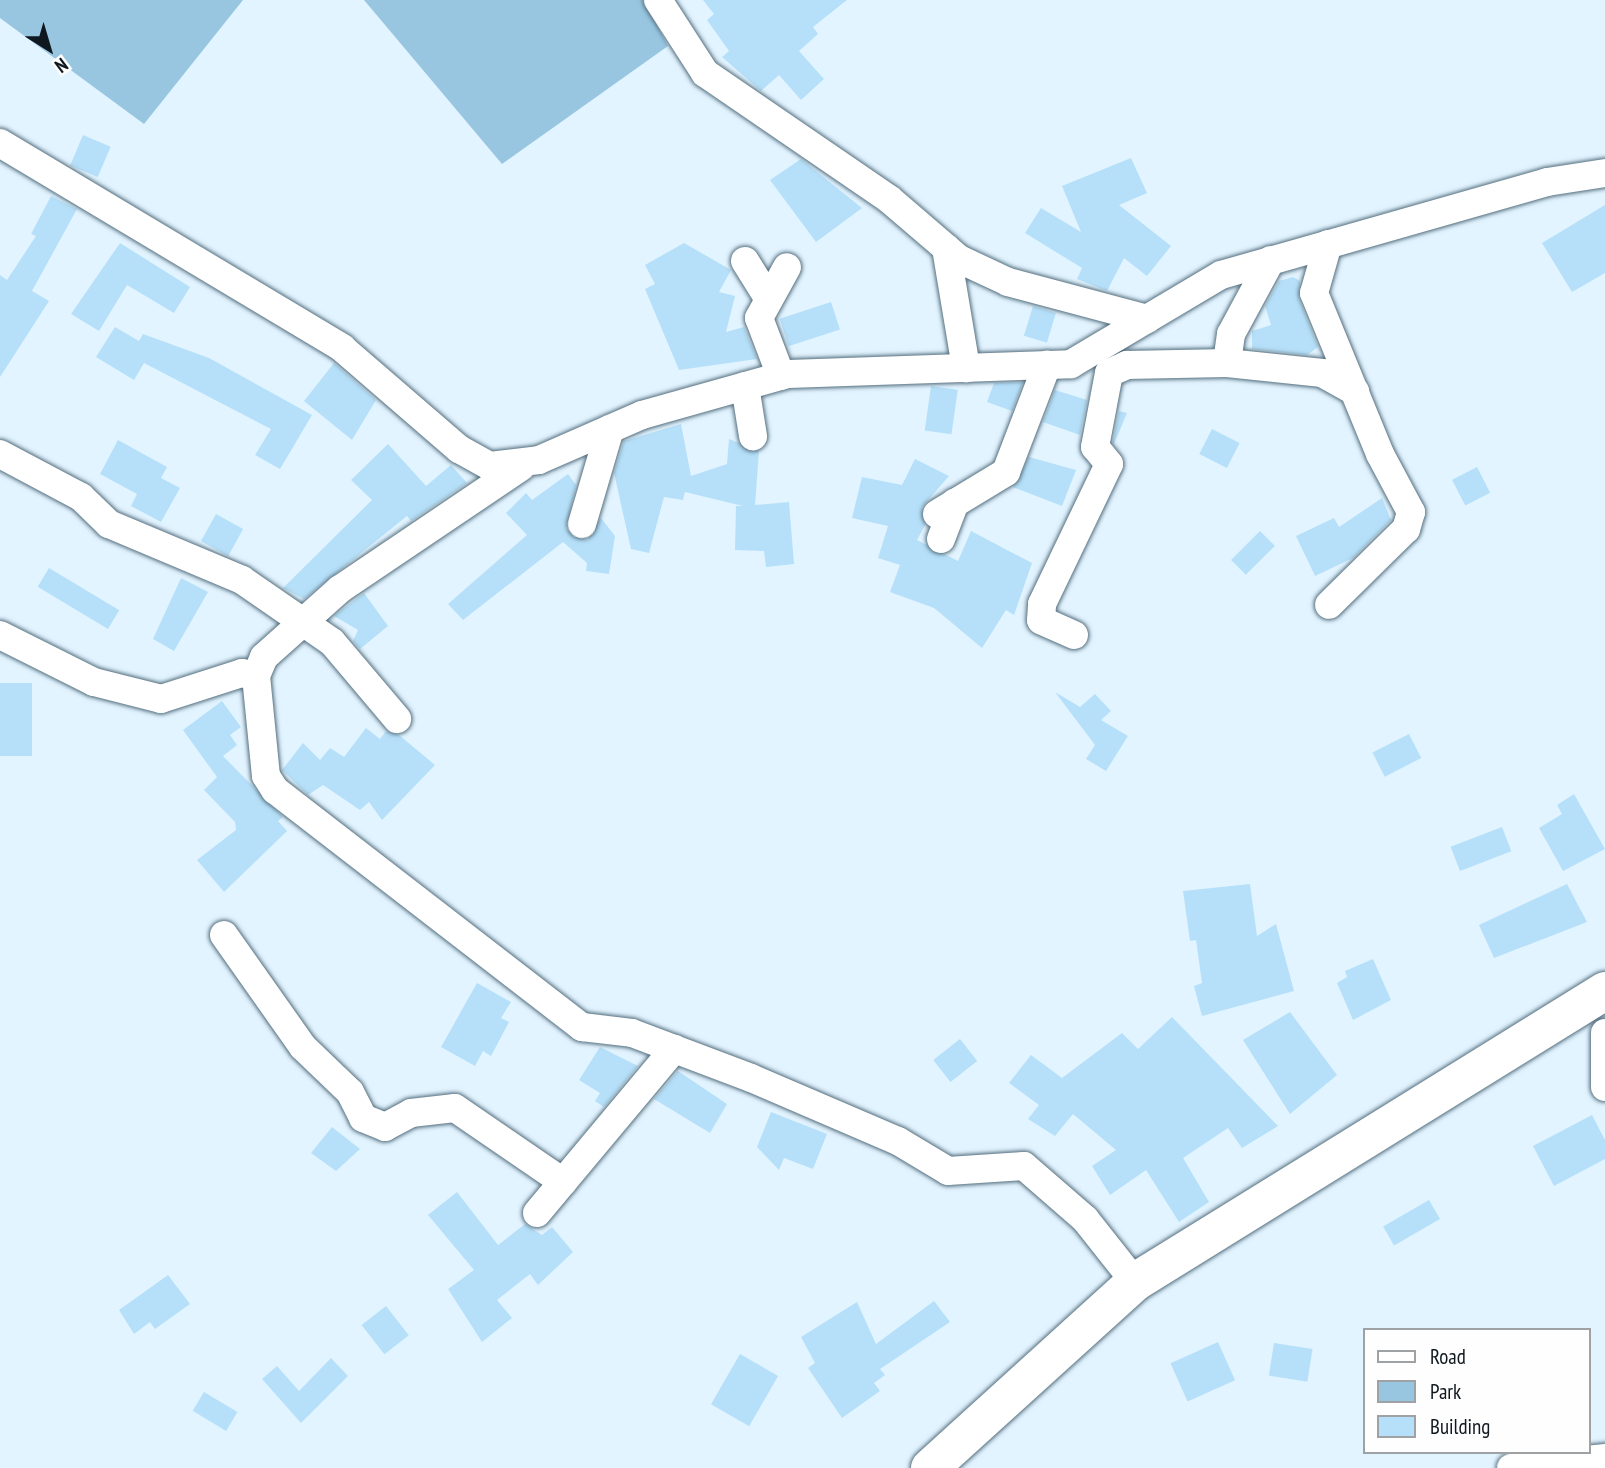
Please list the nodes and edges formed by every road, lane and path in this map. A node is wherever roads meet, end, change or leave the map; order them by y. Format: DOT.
graph roads {
  1 [pos="658,0"];
  2 [pos="2,147"];
  3 [pos="1605,173"];
  4 [pos="1328,244"];
  5 [pos="946,248"];
  6 [pos="1271,260"];
  7 [pos="745,261"];
  8 [pos="787,267"];
  9 [pos="768,298"];
  10 [pos="1147,318"];
  11 [pos="1060,363"];
  12 [pos="1227,363"];
  13 [pos="966,368"];
  14 [pos="781,376"];
  15 [pos="1109,380"];
  16 [pos="746,386"];
  17 [pos="1355,391"];
  18 [pos="610,429"];
  19 [pos="753,436"];
  20 [pos="0,454"];
  21 [pos="540,460"];
  22 [pos="944,519"];
  23 [pos="582,524"];
  24 [pos="1329,605"];
  25 [pos="304,622"];
  26 [pos="0,635"];
  27 [pos="1074,635"];
  28 [pos="256,676"];
  29 [pos="397,719"];
  30 [pos="224,935"];
  31 [pos="1605,991"];
  32 [pos="1605,1033"];
  33 [pos="674,1049"];
  34 [pos="1605,1087"];
  35 [pos="563,1182"];
  36 [pos="537,1213"];
  37 [pos="1135,1282"];
  38 [pos="1605,1458"];
  39 [pos="930,1468"];
  40 [pos="1511,1468"];
  1 -- 5 [label="street"];
  2 -- 21 [label="street"];
  3 -- 4 [label="street"];
  4 -- 6 [label="street"];
  4 -- 17 [label="street"];
  5 -- 10 [label="street"];
  5 -- 13 [label="street"];
  6 -- 10 [label="street"];
  6 -- 12 [label="street"];
  7 -- 9 [label="street"];
  8 -- 9 [label="street"];
  9 -- 14 [label="street"];
  10 -- 11 [label="street"];
  11 -- 13 [label="street"];
  11 -- 15 [label="street"];
  11 -- 22 [label="street"];
  12 -- 15 [label="street"];
  12 -- 17 [label="street"];
  13 -- 14 [label="street"];
  14 -- 16 [label="street"];
  15 -- 27 [label="street"];
  16 -- 18 [label="street"];
  16 -- 19 [label="street"];
  17 -- 24 [label="street"];
  18 -- 21 [label="street"];
  18 -- 23 [label="street"];
  20 -- 25 [label="street"];
  21 -- 25 [label="street"];
  25 -- 28 [label="street"];
  25 -- 29 [label="street"];
  26 -- 28 [label="street"];
  28 -- 33 [label="street"];
  30 -- 35 [label="street"];
  31 -- 37 [label="main road"];
  32 -- 34 [label="street"];
  33 -- 35 [label="street"];
  33 -- 37 [label="street"];
  35 -- 36 [label="street"];
  37 -- 39 [label="main road"];
  38 -- 40 [label="street"];
}
